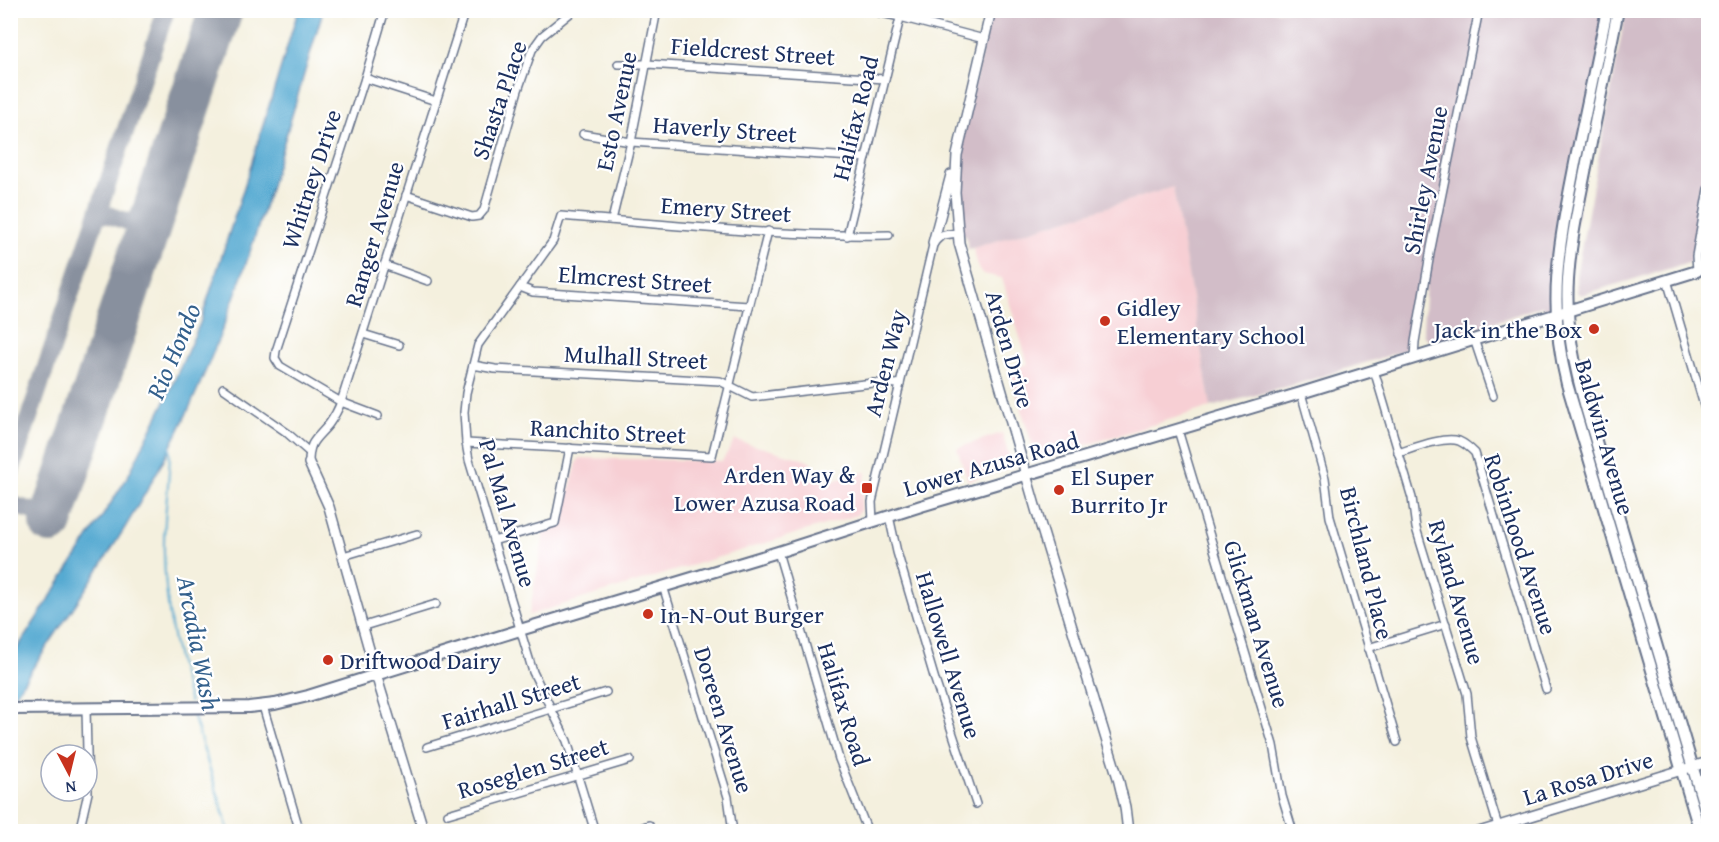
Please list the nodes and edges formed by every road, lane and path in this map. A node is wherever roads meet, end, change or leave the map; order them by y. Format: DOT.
graph roads {
  1 [pos="385,10"];
  2 [pos="465,10"];
  3 [pos="574,10"];
  4 [pos="657,10"];
  5 [pos="868,10"];
  6 [pos="991,10"];
  7 [pos="1479,10"];
  8 [pos="1607,10"];
  9 [pos="1618,10"];
  10 [pos="901,14"];
  11 [pos="984,39"];
  12 [pos="618,64"];
  13 [pos="647,64"];
  14 [pos="364,78"];
  15 [pos="885,79"];
  16 [pos="436,101"];
  17 [pos="583,134"];
  18 [pos="631,142"];
  19 [pos="957,155"];
  20 [pos="866,158"];
  21 [pos="1708,189"];
  22 [pos="406,195"];
  23 [pos="561,216"];
  24 [pos="612,220"];
  25 [pos="768,231"];
  26 [pos="959,233"];
  27 [pos="889,235"];
  28 [pos="846,236"];
  29 [pos="933,243"];
  30 [pos="1708,262"];
  31 [pos="384,265"];
  32 [pos="1697,271"];
  33 [pos="1708,274"];
  34 [pos="1667,280"];
  35 [pos="428,281"];
  36 [pos="520,287"];
  37 [pos="749,306"];
  38 [pos="1568,311"];
  39 [pos="1555,314"];
  40 [pos="363,334"];
  41 [pos="1474,339"];
  42 [pos="399,345"];
  43 [pos="1414,357"];
  44 [pos="473,365"];
  45 [pos="1374,370"];
  46 [pos="900,384"];
  47 [pos="729,386"];
  48 [pos="223,388"];
  49 [pos="1301,393"];
  50 [pos="1493,396"];
  51 [pos="341,402"];
  52 [pos="378,416"];
  53 [pos="1708,419"];
  54 [pos="1178,430"];
  55 [pos="466,443"];
  56 [pos="570,448"];
  57 [pos="309,452"];
  58 [pos="1398,453"];
  59 [pos="309,463"];
  60 [pos="1027,475"];
  61 [pos="889,516"];
  62 [pos="873,521"];
  63 [pos="417,534"];
  64 [pos="1625,540"];
  65 [pos="493,541"];
  66 [pos="1614,543"];
  67 [pos="778,552"];
  68 [pos="343,556"];
  69 [pos="663,586"];
  70 [pos="436,604"];
  71 [pos="1446,624"];
  72 [pos="364,626"];
  73 [pos="520,630"];
  74 [pos="1368,648"];
  75 [pos="377,675"];
  76 [pos="1545,689"];
  77 [pos="606,692"];
  78 [pos="263,706"];
  79 [pos="10,709"];
  80 [pos="86,709"];
  81 [pos="551,709"];
  82 [pos="1396,742"];
  83 [pos="427,747"];
  84 [pos="630,760"];
  85 [pos="1708,762"];
  86 [pos="1693,767"];
  87 [pos="1682,771"];
  88 [pos="578,775"];
  89 [pos="975,804"];
  90 [pos="448,814"];
  91 [pos="1708,819"];
  92 [pos="649,825"];
  93 [pos="1498,826"];
  94 [pos="79,831"];
  95 [pos="300,831"];
  96 [pos="424,831"];
  97 [pos="595,831"];
  98 [pos="631,831"];
  99 [pos="733,831"];
  100 [pos="868,831"];
  101 [pos="1128,831"];
  102 [pos="1293,831"];
  103 [pos="1479,831"];
  104 [pos="1700,831"];
  1 -- 14 [label="street, Whitney Drive"];
  2 -- 16 [label="street, Ranger Avenue"];
  3 -- 22 [label="street, Shasta Place"];
  4 -- 13 [label="street, Esto Avenue"];
  5 -- 10 [label="street"];
  6 -- 11 [label="street, Arden Drive"];
  7 -- 43 [label="street, Shirley Avenue"];
  8 -- 39 [label="main road, Baldwin Avenue"];
  9 -- 38 [label="main road, Baldwin Avenue"];
  10 -- 11 [label="street"];
  10 -- 15 [label="street, Halifax Road"];
  11 -- 19 [label="street, Arden Drive"];
  12 -- 13 [label="street, Fieldcrest Street"];
  13 -- 15 [label="street, Fieldcrest Street"];
  13 -- 18 [label="street, Esto Avenue"];
  14 -- 16 [label="street"];
  14 -- 51 [label="street, Whitney Drive"];
  15 -- 20 [label="street, Halifax Road"];
  16 -- 22 [label="street, Ranger Avenue"];
  17 -- 18 [label="street, Haverly Street"];
  18 -- 20 [label="street, Haverly Street"];
  18 -- 24 [label="street, Esto Avenue"];
  19 -- 26 [label="street, Arden Drive"];
  19 -- 29 [label="street"];
  20 -- 28 [label="street, Halifax Road"];
  21 -- 32 [label="street"];
  22 -- 31 [label="street, Ranger Avenue"];
  23 -- 24 [label="street, Emery Street"];
  23 -- 36 [label="street, Pal Mal Avenue"];
  24 -- 25 [label="street, Emery Street"];
  25 -- 28 [label="street, Emery Street"];
  25 -- 37 [label="street"];
  26 -- 29 [label="street"];
  26 -- 60 [label="street, Arden Drive"];
  27 -- 28 [label="street, Emery Street"];
  29 -- 46 [label="street, Arden Way"];
  30 -- 32 [label="main road, Lower Azusa Road"];
  31 -- 35 [label="street"];
  31 -- 40 [label="street, Ranger Avenue"];
  32 -- 33 [label="main road"];
  32 -- 34 [label="main road, Lower Azusa Road"];
  34 -- 38 [label="main road, Lower Azusa Road"];
  34 -- 53 [label="street"];
  36 -- 37 [label="street, Elmcrest Street"];
  36 -- 44 [label="street, Pal Mal Avenue"];
  37 -- 47 [label="street"];
  38 -- 39 [label="main road, Lower Azusa Road"];
  38 -- 64 [label="main road, Baldwin Avenue"];
  39 -- 41 [label="main road, Lower Azusa Road"];
  39 -- 66 [label="main road, Baldwin Avenue"];
  40 -- 42 [label="street"];
  40 -- 51 [label="street, Ranger Avenue"];
  41 -- 43 [label="main road, Lower Azusa Road"];
  41 -- 50 [label="street"];
  43 -- 45 [label="main road, Lower Azusa Road"];
  44 -- 47 [label="street, Mulhall Street"];
  44 -- 55 [label="street, Pal Mal Avenue"];
  45 -- 49 [label="main road, Lower Azusa Road"];
  45 -- 58 [label="street, Ryland Avenue"];
  46 -- 47 [label="street, Mulhall Street"];
  46 -- 62 [label="street, Arden Way"];
  47 -- 56 [label="street, Ranchito Street"];
  48 -- 57 [label="street"];
  49 -- 54 [label="main road, Lower Azusa Road"];
  49 -- 74 [label="street, Birchland Place"];
  51 -- 52 [label="street"];
  51 -- 57 [label="street, Ranger Avenue"];
  54 -- 60 [label="main road, Lower Azusa Road"];
  54 -- 102 [label="street, Glickman Avenue"];
  55 -- 56 [label="street, Ranchito Street"];
  55 -- 65 [label="street, Pal Mal Avenue"];
  56 -- 65 [label="street"];
  57 -- 59 [label="street"];
  58 -- 71 [label="street, Ryland Avenue"];
  58 -- 76 [label="street, Robinhood Avenue"];
  59 -- 68 [label="street"];
  60 -- 61 [label="main road, Lower Azusa Road"];
  60 -- 101 [label="street, Arden Drive"];
  61 -- 62 [label="main road, Lower Azusa Road"];
  61 -- 89 [label="street, Hallowell Avenue"];
  62 -- 67 [label="main road, Lower Azusa Road"];
  63 -- 68 [label="street"];
  64 -- 66 [label="main road"];
  64 -- 86 [label="main road, Baldwin Avenue"];
  65 -- 73 [label="street, Pal Mal Avenue"];
  66 -- 87 [label="main road, Baldwin Avenue"];
  67 -- 69 [label="main road, Lower Azusa Road"];
  67 -- 100 [label="street, Halifax Road"];
  68 -- 72 [label="street"];
  69 -- 73 [label="main road, Lower Azusa Road"];
  69 -- 99 [label="street, Doreen Avenue"];
  70 -- 72 [label="street"];
  71 -- 74 [label="street"];
  71 -- 93 [label="street, Ryland Avenue"];
  72 -- 75 [label="street"];
  73 -- 75 [label="main road, Lower Azusa Road"];
  73 -- 81 [label="street, Pal Mal Avenue"];
  74 -- 82 [label="street, Birchland Place"];
  75 -- 78 [label="main road, Lower Azusa Road"];
  75 -- 96 [label="street"];
  77 -- 81 [label="street, Fairhall Street"];
  78 -- 80 [label="main road, Lower Azusa Road"];
  78 -- 95 [label="street"];
  79 -- 80 [label="main road, Lower Azusa Road"];
  80 -- 94 [label="street"];
  81 -- 83 [label="street, Fairhall Street"];
  81 -- 88 [label="street, Pal Mal Avenue"];
  84 -- 88 [label="street, Roseglen Street"];
  85 -- 86 [label="street, La Rosa Drive"];
  86 -- 87 [label="street, La Rosa Drive"];
  86 -- 91 [label="main road, Baldwin Avenue"];
  87 -- 93 [label="street, La Rosa Drive"];
  87 -- 104 [label="main road, Baldwin Avenue"];
  88 -- 90 [label="street, Roseglen Street"];
  88 -- 97 [label="street, Pal Mal Avenue"];
  92 -- 98 [label="street"];
  93 -- 103 [label="street, La Rosa Drive"];
}
